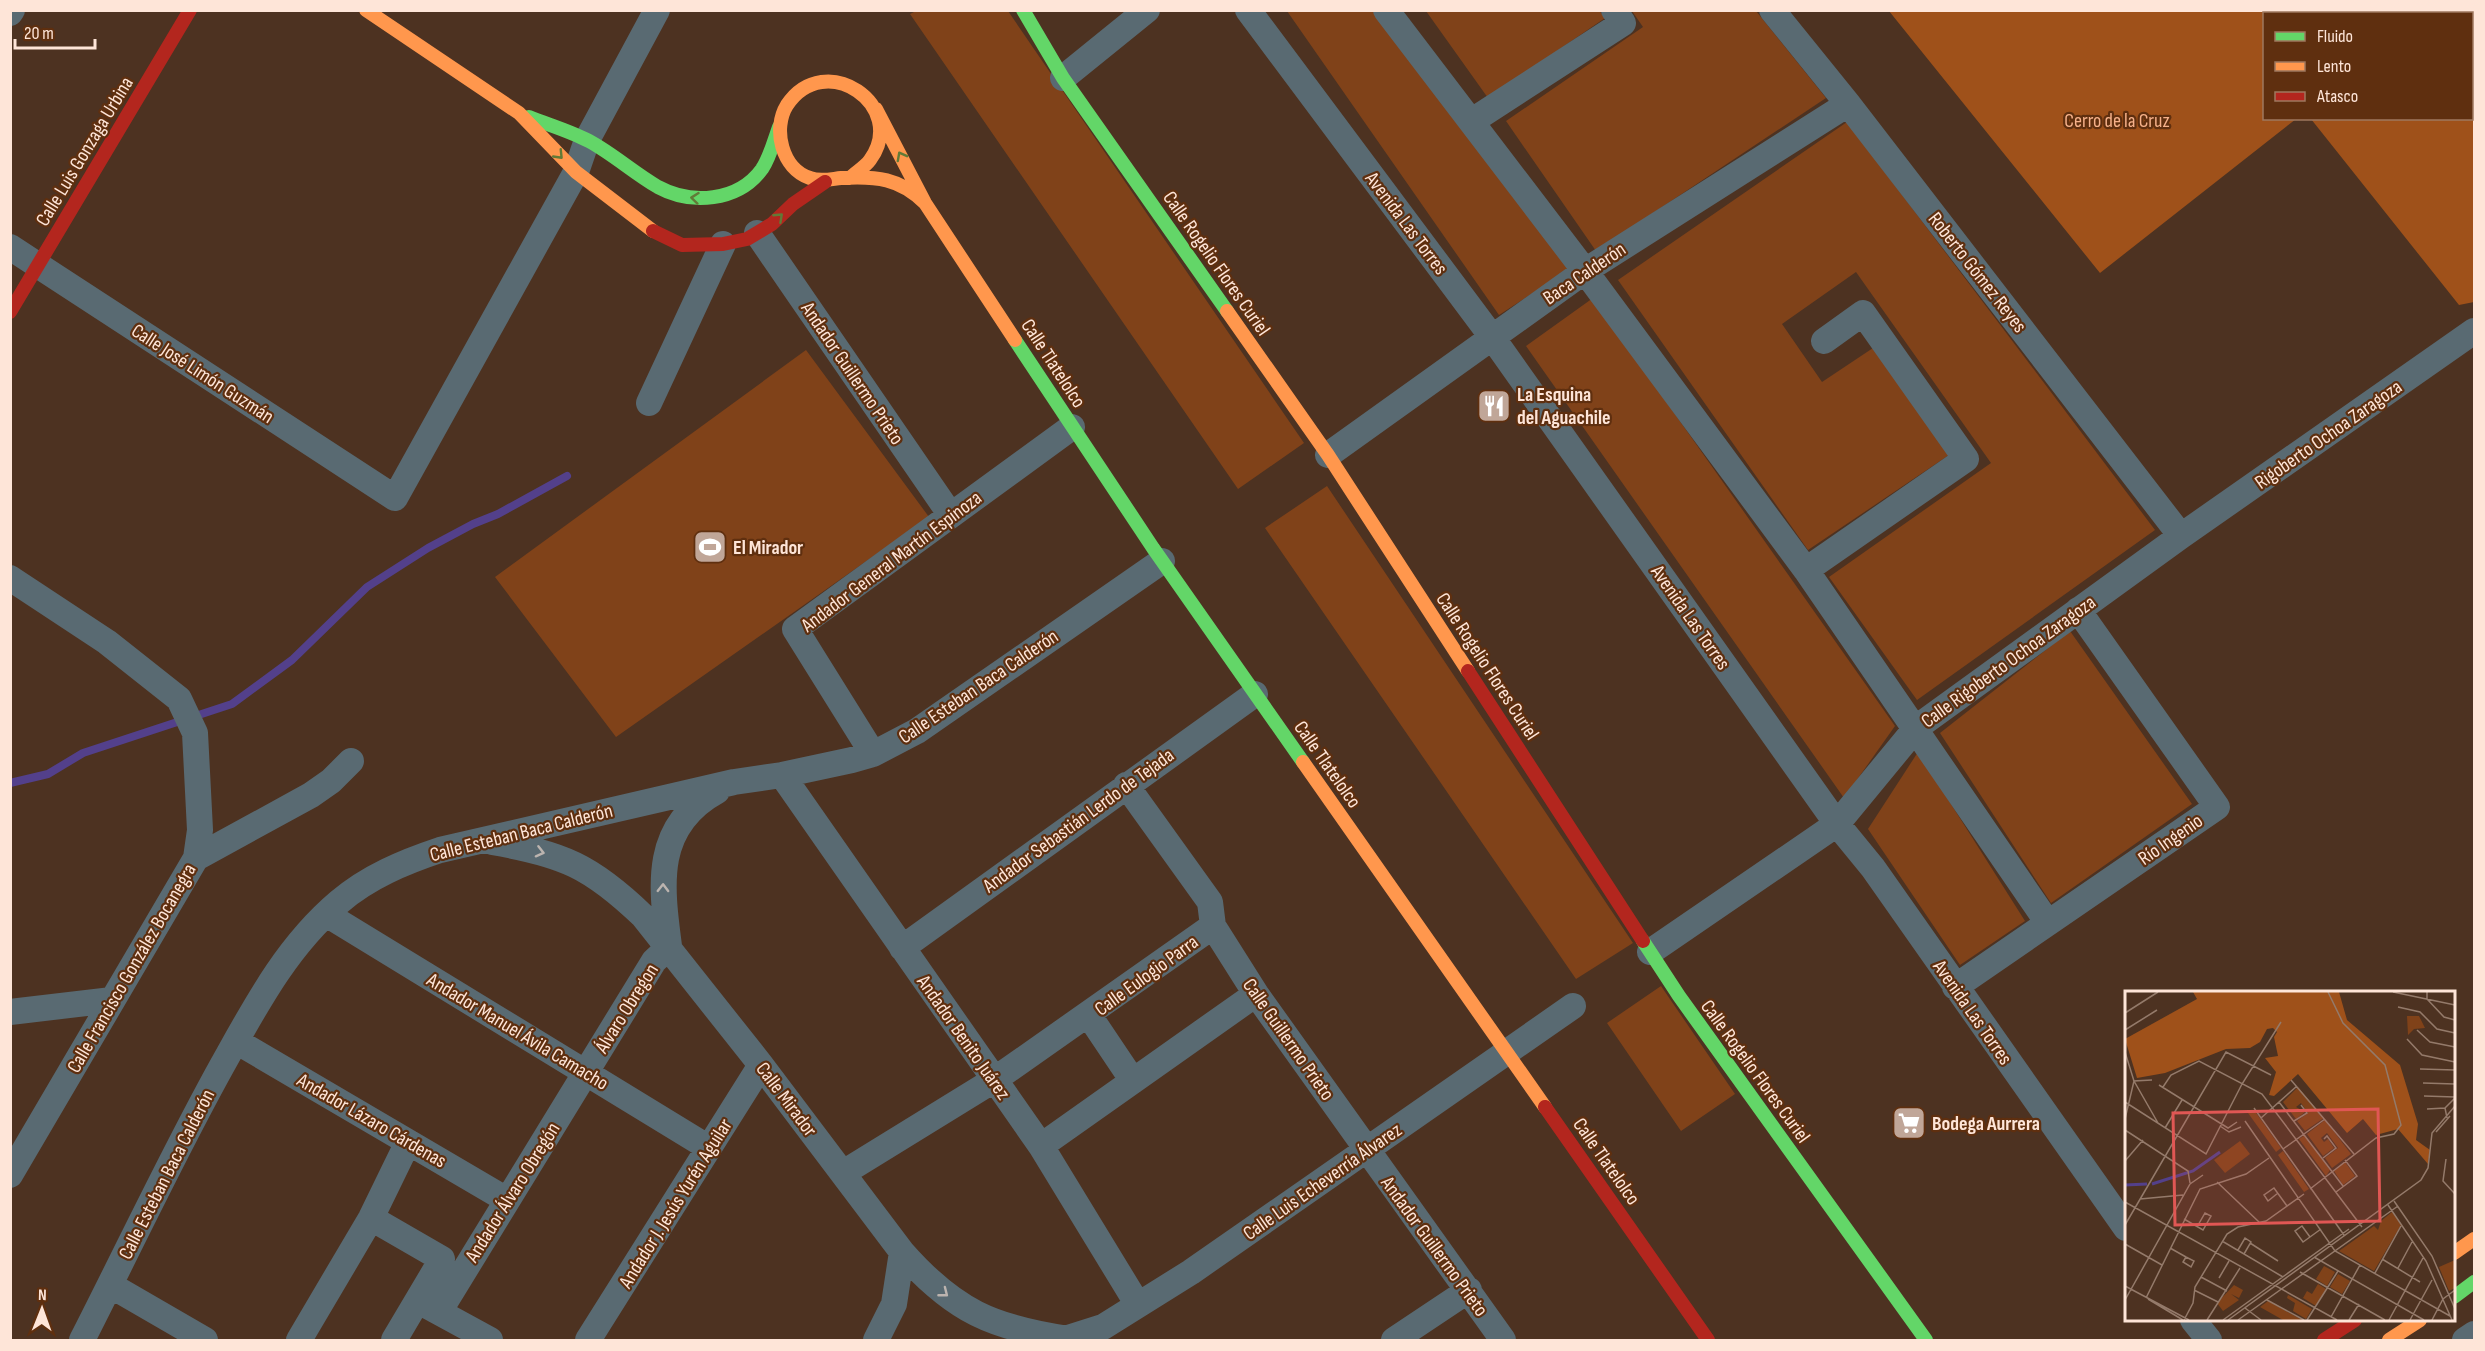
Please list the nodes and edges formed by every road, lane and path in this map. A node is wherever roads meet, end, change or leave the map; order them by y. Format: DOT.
graph roads {
  1 [pos="190,10"];
  2 [pos="366,10"];
  3 [pos="657,10"];
  4 [pos="1023,10"];
  5 [pos="1148,10"];
  6 [pos="1248,10"];
  7 [pos="1386,10"];
  8 [pos="1614,10"];
  9 [pos="1772,10"];
  10 [pos="1063,78"];
  11 [pos="1848,104"];
  12 [pos="876,109"];
  13 [pos="519,113"];
  14 [pos="1472,121"];
  15 [pos="779,127"];
  16 [pos="587,140"];
  17 [pos="576,172"];
  18 [pos="850,178"];
  19 [pos="825,182"];
  20 [pos="925,203"];
  21 [pos="757,232"];
  22 [pos="723,244"];
  23 [pos="10,247"];
  24 [pos="39,265"];
  25 [pos="1585,271"];
  26 [pos="10,312"];
  27 [pos="2475,332"];
  28 [pos="1492,337"];
  29 [pos="1824,341"];
  30 [pos="649,403"];
  31 [pos="1072,427"];
  32 [pos="1328,455"];
  33 [pos="950,514"];
  34 [pos="2181,536"];
  35 [pos="1162,561"];
  36 [pos="1806,570"];
  37 [pos="10,578"];
  38 [pos="2078,610"];
  39 [pos="1255,694"];
  40 [pos="1916,728"];
  41 [pos="873,754"];
  42 [pos="351,761"];
  43 [pos="782,775"];
  44 [pos="734,782"];
  45 [pos="1126,785"];
  46 [pos="1837,824"];
  47 [pos="483,840"];
  48 [pos="196,858"];
  49 [pos="326,914"];
  50 [pos="2048,923"];
  51 [pos="1213,926"];
  52 [pos="669,946"];
  53 [pos="902,948"];
  54 [pos="1650,952"];
  55 [pos="1955,987"];
  56 [pos="1256,994"];
  57 [pos="112,1000"];
  58 [pos="1573,1006"];
  59 [pos="10,1012"];
  60 [pos="1088,1014"];
  61 [pos="236,1041"];
  62 [pos="1508,1052"];
  63 [pos="761,1065"];
  64 [pos="586,1072"];
  65 [pos="994,1080"];
  66 [pos="1133,1081"];
  67 [pos="408,1142"];
  68 [pos="1041,1146"];
  69 [pos="709,1148"];
  70 [pos="1367,1151"];
  71 [pos="843,1173"];
  72 [pos="10,1174"];
  73 [pos="507,1200"];
  74 [pos="371,1218"];
  75 [pos="2125,1225"];
  76 [pos="2475,1239"];
  77 [pos="902,1252"];
  78 [pos="2455,1252"];
  79 [pos="2475,1282"];
  80 [pos="110,1286"];
  81 [pos="1469,1290"];
  82 [pos="2455,1296"];
  83 [pos="1138,1305"];
  84 [pos="428,1306"];
  85 [pos="2194,1321"];
  86 [pos="2354,1321"];
  87 [pos="2419,1321"];
  88 [pos="2475,1334"];
  89 [pos="1066,1340"];
  90 [pos="82,1341"];
  91 [pos="205,1341"];
  92 [pos="299,1341"];
  93 [pos="394,1341"];
  94 [pos="490,1341"];
  95 [pos="588,1341"];
  96 [pos="876,1341"];
  97 [pos="1394,1341"];
  98 [pos="1503,1341"];
  99 [pos="1708,1341"];
  100 [pos="1926,1341"];
  101 [pos="2208,1341"];
  102 [pos="2324,1341"];
  103 [pos="2389,1341"];
  104 [pos="2465,1341"];
  1 -- 24 [label="street, Calle Luis Gonzaga Urbina"];
  2 -- 13 [label="street"];
  3 -- 16 [label="street"];
  4 -- 10 [label="street, Calle Rogelio Flores Curiel"];
  5 -- 10 [label="street"];
  6 -- 28 [label="street, Avenida Las Torres"];
  7 -- 14 [label="street"];
  8 -- 14 [label="street"];
  9 -- 11 [label="street, Roberto Gómez Reyes"];
  10 -- 32 [label="street, Calle Rogelio Flores Curiel"];
  11 -- 25 [label="street, Baca Calderón"];
  11 -- 34 [label="street, Roberto Gómez Reyes"];
  12 -- 15 [label="street, Calle Tlatelolco"];
  12 -- 18 [label="street"];
  20 -- 12 [label="street, Calle Tlatelolco, one-way"];
  13 -- 16 [label="street"];
  13 -- 17 [label="street, one-way"];
  14 -- 25 [label="street"];
  15 -- 16 [label="street, one-way"];
  15 -- 19 [label="street"];
  16 -- 17 [label="street"];
  17 -- 22 [label="street"];
  17 -- 24 [label="street, Calle José Limón Guzmán"];
  18 -- 19 [label="street"];
  18 -- 20 [label="street, Calle Tlatelolco"];
  21 -- 19 [label="street, one-way"];
  20 -- 31 [label="street, Calle Tlatelolco"];
  21 -- 22 [label="street"];
  21 -- 33 [label="street, Andador Guillermo Prieto"];
  22 -- 30 [label="street"];
  23 -- 24 [label="street, Calle José Limón Guzmán"];
  24 -- 26 [label="street, Calle Luis Gonzaga Urbina"];
  25 -- 28 [label="street, Baca Calderón"];
  25 -- 36 [label="street"];
  27 -- 34 [label="street, Rigoberto Ochoa Zaragoza"];
  28 -- 32 [label="street, Baca Calderón"];
  28 -- 46 [label="street, Avenida Las Torres"];
  29 -- 36 [label="street"];
  31 -- 33 [label="street, Andador General Martín Espinoza"];
  31 -- 35 [label="street, Calle Tlatelolco"];
  32 -- 54 [label="street, Calle Rogelio Flores Curiel"];
  33 -- 41 [label="street, Andador General Martín Espinoza"];
  34 -- 38 [label="street, Calle Rigoberto Ochoa Zaragoza"];
  35 -- 39 [label="street, Calle Tlatelolco"];
  35 -- 41 [label="street, Calle Esteban Baca Calderón"];
  36 -- 40 [label="street"];
  37 -- 48 [label="street"];
  38 -- 40 [label="street, Calle Rigoberto Ochoa Zaragoza"];
  38 -- 50 [label="street, Río Ingenio"];
  39 -- 45 [label="street, Andador Sebastián Lerdo de Tejada"];
  39 -- 62 [label="street, Calle Tlatelolco"];
  40 -- 46 [label="street, Calle Rigoberto Ochoa Zaragoza"];
  40 -- 50 [label="street"];
  41 -- 43 [label="street, Calle Esteban Baca Calderón"];
  42 -- 48 [label="street, Calle Francisco González Bocanegra"];
  43 -- 44 [label="street, Calle Esteban Baca Calderón"];
  43 -- 53 [label="street, Andador Benito Juárez"];
  44 -- 47 [label="street, Calle Esteban Baca Calderón"];
  52 -- 44 [label="street, Calle Mirador, one-way"];
  45 -- 51 [label="street"];
  45 -- 53 [label="street, Andador Sebastián Lerdo de Tejada"];
  46 -- 54 [label="street, Calle Rigoberto Ochoa Zaragoza"];
  46 -- 55 [label="street, Avenida Las Torres"];
  47 -- 49 [label="street, Calle Esteban Baca Calderón"];
  47 -- 52 [label="street, Calle Mirador, one-way"];
  48 -- 57 [label="street, Calle Francisco González Bocanegra"];
  49 -- 61 [label="street, Calle Esteban Baca Calderón"];
  49 -- 64 [label="street, Andador Manuel Ávila Camacho"];
  50 -- 55 [label="street, Río Ingenio"];
  51 -- 56 [label="street, Calle Guillermo Prieto"];
  51 -- 60 [label="street, Calle Eulogio Parra"];
  52 -- 63 [label="street, Calle Mirador"];
  52 -- 64 [label="street, Álvaro Obregon"];
  53 -- 65 [label="street, Andador Benito Juárez"];
  54 -- 100 [label="street, Calle Rogelio Flores Curiel"];
  55 -- 75 [label="street, Avenida Las Torres"];
  56 -- 66 [label="street"];
  56 -- 70 [label="street, Calle Guillermo Prieto"];
  57 -- 59 [label="street"];
  57 -- 72 [label="street, Calle Francisco González Bocanegra"];
  58 -- 62 [label="street, Calle Luis Echeverría Álvarez"];
  60 -- 65 [label="street"];
  60 -- 66 [label="street, Calle Eulogio Parra"];
  61 -- 67 [label="street, Andador Lázaro Cárdenas"];
  61 -- 80 [label="street, Calle Esteban Baca Calderón"];
  62 -- 70 [label="street, Calle Luis Echeverría Álvarez"];
  62 -- 99 [label="street, Calle Tlatelolco"];
  63 -- 69 [label="street, Andador J. Jesús Yurén Aguilar"];
  63 -- 71 [label="street, Calle Mirador"];
  64 -- 69 [label="street, Andador Manuel Ávila Camacho"];
  64 -- 73 [label="street, Andador Álvaro Obregón"];
  65 -- 68 [label="street, Andador Benito Juárez"];
  65 -- 71 [label="street"];
  66 -- 68 [label="street"];
  67 -- 73 [label="street, Andador Lázaro Cárdenas"];
  67 -- 74 [label="street"];
  68 -- 83 [label="street, Andador Benito Juárez"];
  69 -- 95 [label="street, Andador J. Jesús Yurén Aguilar"];
  70 -- 81 [label="street, Andador Guillermo Prieto"];
  70 -- 83 [label="street, Calle Luis Echeverría Álvarez"];
  71 -- 77 [label="street, Calle Mirador"];
  73 -- 84 [label="street, Andador Álvaro Obregón"];
  74 -- 84 [label="street"];
  74 -- 92 [label="street"];
  76 -- 78 [label="street"];
  77 -- 89 [label="street, Calle Mirador, one-way"];
  77 -- 96 [label="street"];
  79 -- 82 [label="street"];
  80 -- 90 [label="street, Calle Esteban Baca Calderón"];
  80 -- 91 [label="street"];
  81 -- 97 [label="street"];
  81 -- 98 [label="street, Andador Guillermo Prieto"];
  83 -- 89 [label="street, Calle Luis Echeverría Álvarez"];
  84 -- 93 [label="street"];
  84 -- 94 [label="street"];
  85 -- 101 [label="street"];
  86 -- 102 [label="street"];
  87 -- 103 [label="street"];
  88 -- 104 [label="street"];
}
